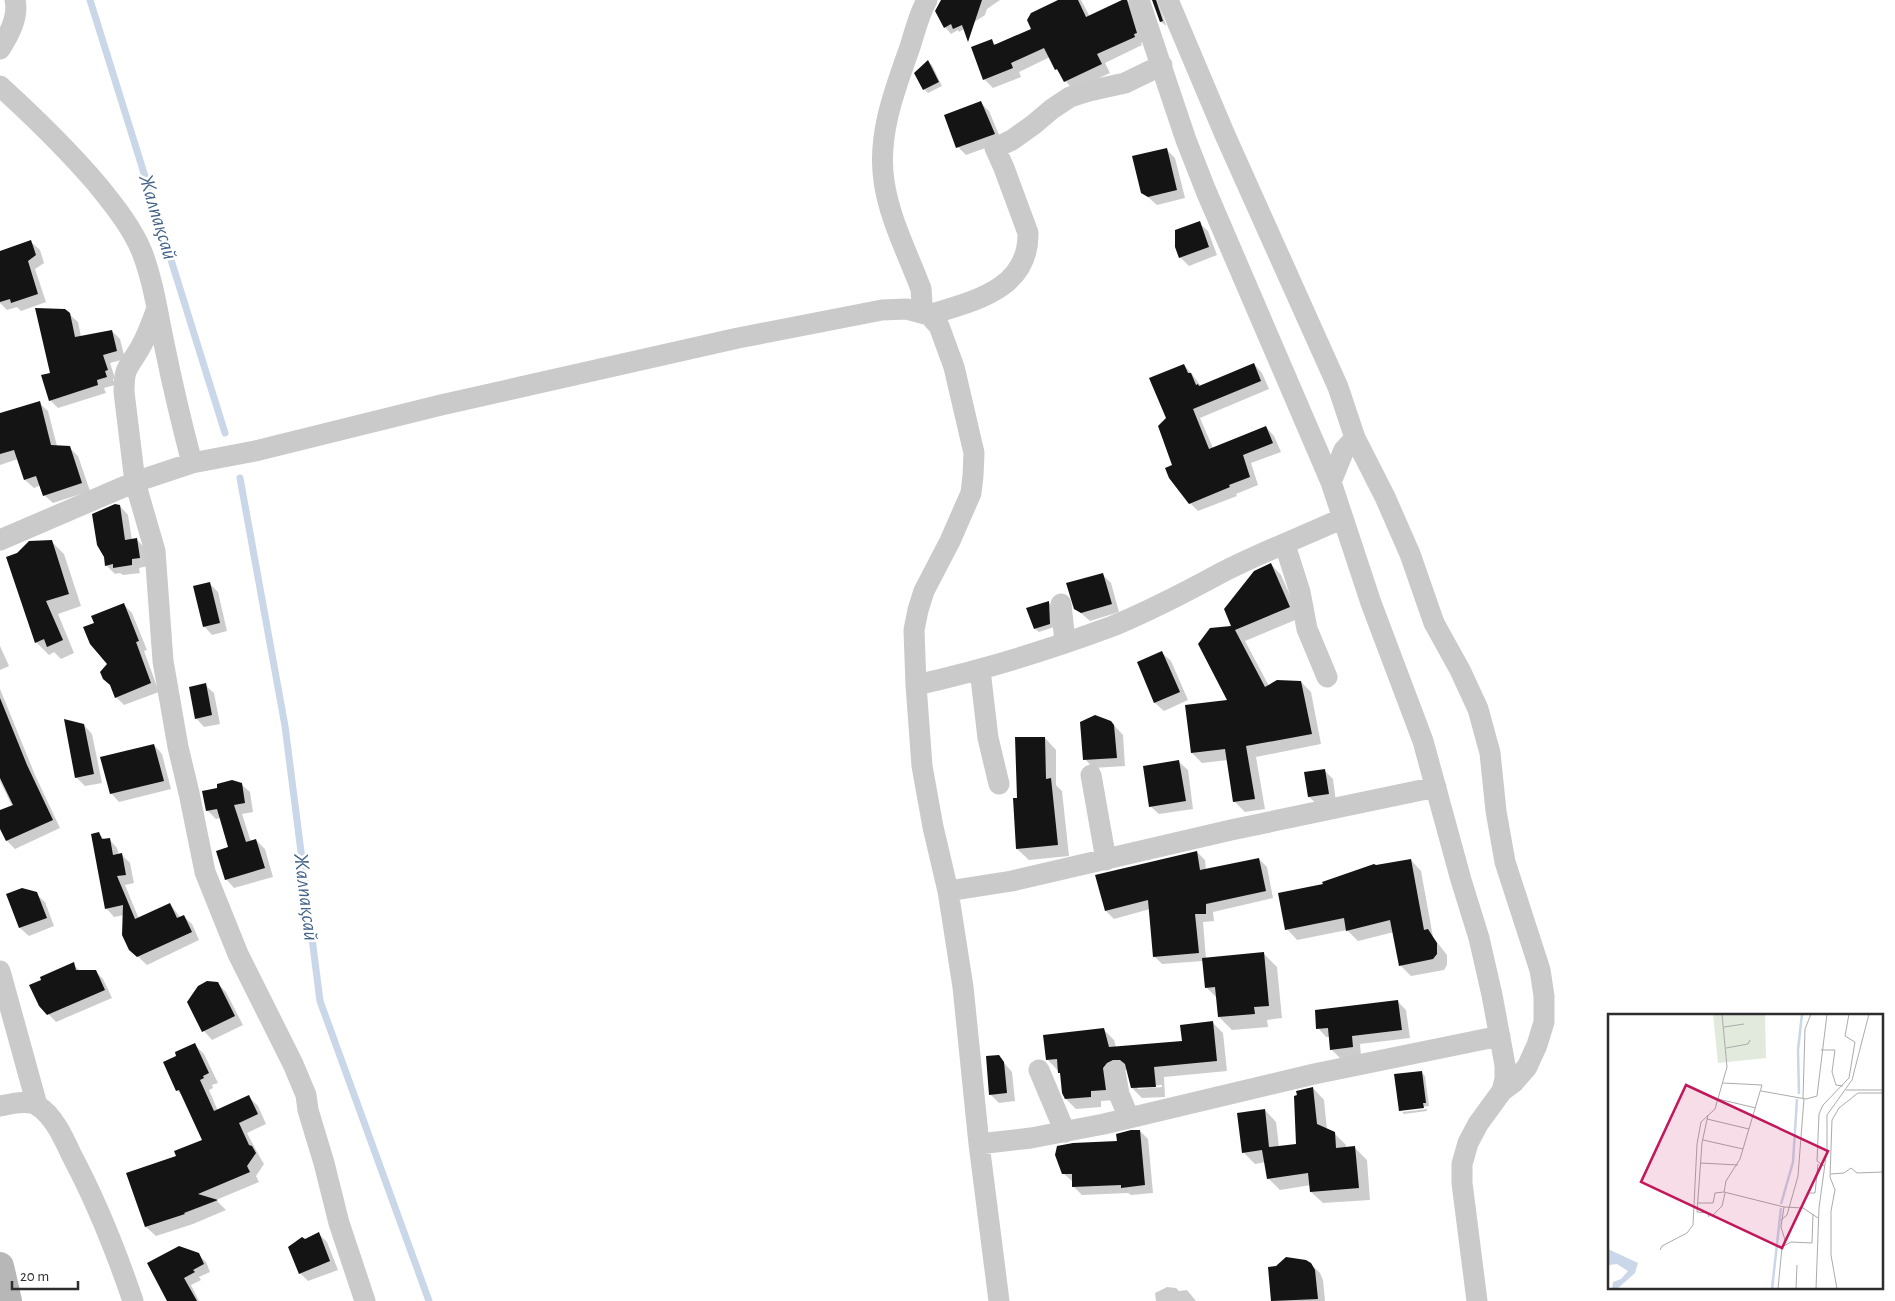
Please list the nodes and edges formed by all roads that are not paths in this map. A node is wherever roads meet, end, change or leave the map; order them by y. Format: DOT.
graph roads {
  1 [pos="15,0"];
  2 [pos="927,0"];
  3 [pos="1139,0"];
  4 [pos="1168,0"];
  5 [pos="0,49"];
  6 [pos="1162,65"];
  7 [pos="0,86"];
  8 [pos="157,308"];
  9 [pos="923,313"];
  10 [pos="1355,438"];
  11 [pos="192,463"];
  12 [pos="135,482"];
  13 [pos="1331,482"];
  14 [pos="1344,518"];
  15 [pos="0,540"];
  16 [pos="1285,545"];
  17 [pos="1061,604"];
  18 [pos="1065,642"];
  19 [pos="980,670"];
  20 [pos="1328,677"];
  21 [pos="916,685"];
  22 [pos="1091,774"];
  23 [pos="999,784"];
  24 [pos="1436,787"];
  25 [pos="1106,860"];
  26 [pos="948,891"];
  27 [pos="0,971"];
  28 [pos="1500,1036"];
  29 [pos="1039,1070"];
  30 [pos="1115,1072"];
  31 [pos="1502,1091"];
  32 [pos="37,1105"];
  33 [pos="0,1106"];
  34 [pos="1129,1118"];
  35 [pos="1065,1132"];
  36 [pos="979,1144"];
  37 [pos="0,1266"];
  38 [pos="8,1301"];
  39 [pos="133,1301"];
  40 [pos="365,1301"];
  41 [pos="999,1301"];
  42 [pos="1477,1301"];
  1 -- 5 [label="street"];
  2 -- 9 [label="street"];
  3 -- 6 [label="street"];
  4 -- 10 [label="street"];
  6 -- 9 [label="street"];
  6 -- 13 [label="street"];
  7 -- 8 [label="street"];
  8 -- 11 [label="street"];
  8 -- 12 [label="street"];
  9 -- 11 [label="street"];
  9 -- 21 [label="street"];
  10 -- 13 [label="street"];
  10 -- 31 [label="street"];
  11 -- 12 [label="street"];
  12 -- 15 [label="street"];
  12 -- 40 [label="street"];
  13 -- 14 [label="street"];
  14 -- 16 [label="street"];
  14 -- 24 [label="street"];
  16 -- 18 [label="street"];
  16 -- 20 [label="street"];
  17 -- 18 [label="street"];
  18 -- 19 [label="street"];
  19 -- 21 [label="street"];
  19 -- 23 [label="street"];
  21 -- 26 [label="street"];
  22 -- 25 [label="street"];
  24 -- 25 [label="street"];
  24 -- 28 [label="street"];
  25 -- 26 [label="street"];
  26 -- 36 [label="street"];
  27 -- 32 [label="street"];
  28 -- 31 [label="street"];
  28 -- 34 [label="street"];
  29 -- 35 [label="street"];
  30 -- 34 [label="street"];
  31 -- 42 [label="street"];
  32 -- 33 [label="street"];
  32 -- 39 [label="street"];
  34 -- 35 [label="street"];
  35 -- 36 [label="street"];
  36 -- 41 [label="street"];
  37 -- 38 [label="main road"];
}
